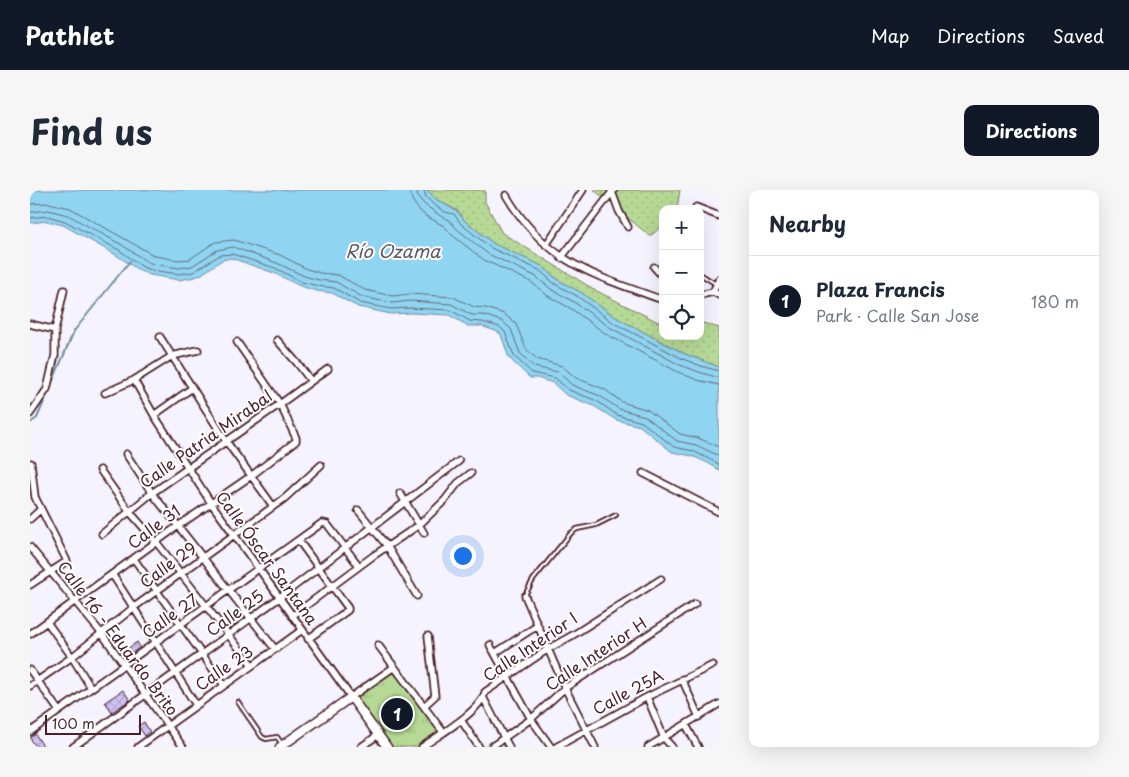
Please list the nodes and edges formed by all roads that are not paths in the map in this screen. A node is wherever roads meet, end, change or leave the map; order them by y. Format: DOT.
graph roads {
  1 [pos="583,190"];
  2 [pos="612,191"];
  3 [pos="506,195"];
  4 [pos="704,210"];
  5 [pos="719,216"];
  6 [pos="628,227"];
  7 [pos="546,245"];
  8 [pos="562,258"];
  9 [pos="654,267"];
  10 [pos="659,273"];
  11 [pos="704,276"];
  12 [pos="718,281"];
  13 [pos="64,290"];
  14 [pos="713,292"];
  15 [pos="704,294"];
  16 [pos="719,296"];
  17 [pos="659,299"];
  18 [pos="30,324"];
  19 [pos="55,330"];
  20 [pos="160,337"];
  21 [pos="277,340"];
  22 [pos="237,342"];
  23 [pos="198,350"];
  24 [pos="172,356"];
  25 [pos="328,369"];
  26 [pos="134,380"];
  27 [pos="311,381"];
  28 [pos="192,388"];
  29 [pos="105,393"];
  30 [pos="280,404"];
  31 [pos="30,414"];
  32 [pos="154,415"];
  33 [pos="226,441"];
  34 [pos="126,454"];
  35 [pos="459,462"];
  36 [pos="31,463"];
  37 [pos="321,465"];
  38 [pos="188,467"];
  39 [pos="100,470"];
  40 [pos="471,473"];
  41 [pos="644,473"];
  42 [pos="251,476"];
  43 [pos="152,493"];
  44 [pos="400,493"];
  45 [pos="210,503"];
  46 [pos="406,503"];
  47 [pos="273,506"];
  48 [pos="40,510"];
  49 [pos="358,510"];
  50 [pos="129,511"];
  51 [pos="719,512"];
  52 [pos="616,516"];
  53 [pos="30,519"];
  54 [pos="419,525"];
  55 [pos="178,526"];
  56 [pos="373,527"];
  57 [pos="424,533"];
  58 [pos="102,534"];
  59 [pos="234,535"];
  60 [pos="299,541"];
  61 [pos="156,543"];
  62 [pos="388,546"];
  63 [pos="30,547"];
  64 [pos="345,547"];
  65 [pos="203,557"];
  66 [pos="134,559"];
  67 [pos="359,566"];
  68 [pos="318,567"];
  69 [pos="260,568"];
  70 [pos="51,572"];
  71 [pos="112,574"];
  72 [pos="181,574"];
  73 [pos="661,579"];
  74 [pos="30,584"];
  75 [pos="333,587"];
  76 [pos="229,590"];
  77 [pos="157,591"];
  78 [pos="417,596"];
  79 [pos="525,596"];
  80 [pos="279,598"];
  81 [pos="75,602"];
  82 [pos="695,604"];
  83 [pos="206,607"];
  84 [pos="133,608"];
  85 [pos="292,616"];
  86 [pos="251,619"];
  87 [pos="47,622"];
  88 [pos="181,624"];
  89 [pos="537,626"];
  90 [pos="302,630"];
  91 [pos="30,634"];
  92 [pos="102,634"];
  93 [pos="229,636"];
  94 [pos="428,636"];
  95 [pos="308,639"];
  96 [pos="156,643"];
  97 [pos="378,644"];
  98 [pos="490,645"];
  99 [pos="275,649"];
  100 [pos="548,649"];
  101 [pos="495,653"];
  102 [pos="203,654"];
  103 [pos="72,657"];
  104 [pos="124,665"];
  105 [pos="252,665"];
  106 [pos="713,665"];
  107 [pos="394,667"];
  108 [pos="30,670"];
  109 [pos="176,674"];
  110 [pos="507,676"];
  111 [pos="38,680"];
  112 [pos="682,680"];
  113 [pos="224,685"];
  114 [pos="30,686"];
  115 [pos="91,688"];
  116 [pos="565,688"];
  117 [pos="146,694"];
  118 [pos="351,697"];
  119 [pos="647,697"];
  120 [pos="484,699"];
  121 [pos="238,702"];
  122 [pos="719,704"];
  123 [pos="196,705"];
  124 [pos="424,706"];
  125 [pos="59,711"];
  126 [pos="699,718"];
  127 [pos="531,719"];
  128 [pos="461,720"];
  129 [pos="168,725"];
  130 [pos="686,725"];
  131 [pos="31,730"];
  132 [pos="586,730"];
  133 [pos="443,732"];
  134 [pos="378,735"];
  135 [pos="504,738"];
  136 [pos="664,738"];
  137 [pos="282,746"];
  138 [pos="73,747"];
  139 [pos="138,747"];
  140 [pos="183,747"];
  141 [pos="361,747"];
  142 [pos="387,747"];
  143 [pos="422,747"];
  144 [pos="479,747"];
  145 [pos="491,747"];
  146 [pos="509,747"];
  147 [pos="551,747"];
  148 [pos="556,747"];
  149 [pos="595,747"];
  150 [pos="648,747"];
  151 [pos="672,747"];
  152 [pos="698,747"];
  1 -- 7 [label="street"];
  2 -- 6 [label="street"];
  2 -- 8 [label="street"];
  3 -- 7 [label="street"];
  4 -- 5 [label="street"];
  7 -- 8 [label="street"];
  8 -- 17 [label="street"];
  9 -- 10 [label="street"];
  11 -- 12 [label="lane"];
  12 -- 14 [label="street"];
  13 -- 19 [label="street"];
  14 -- 15 [label="street"];
  14 -- 16 [label="street"];
  18 -- 19 [label="street"];
  19 -- 31 [label="street"];
  20 -- 24 [label="street"];
  21 -- 27 [label="street"];
  22 -- 30 [label="street"];
  23 -- 24 [label="street"];
  24 -- 26 [label="street"];
  24 -- 28 [label="street"];
  25 -- 27 [label="street, Calle Patria Mirabal"];
  26 -- 29 [label="street"];
  26 -- 32 [label="street, Calle Óscar Santana"];
  27 -- 30 [label="street, Calle Patria Mirabal"];
  28 -- 32 [label="street"];
  28 -- 33 [label="street"];
  30 -- 33 [label="street, Calle Patria Mirabal"];
  30 -- 42 [label="street, Calle 31"];
  32 -- 38 [label="street, Calle Óscar Santana"];
  33 -- 38 [label="street, Calle Patria Mirabal"];
  33 -- 42 [label="street"];
  34 -- 43 [label="street"];
  35 -- 46 [label="street, Calle 25"];
  36 -- 48 [label="street"];
  37 -- 47 [label="street, Calle 29"];
  38 -- 43 [label="street, Calle Patria Mirabal"];
  38 -- 45 [label="street, Calle Óscar Santana"];
  39 -- 50 [label="street"];
  40 -- 54 [label="street"];
  41 -- 51 [label="street"];
  42 -- 45 [label="street, Calle 31"];
  42 -- 47 [label="street"];
  43 -- 50 [label="street, Calle Patria Mirabal"];
  43 -- 55 [label="street"];
  44 -- 46 [label="street"];
  45 -- 55 [label="street, Calle 31"];
  45 -- 59 [label="street, Calle Óscar Santana"];
  46 -- 54 [label="street"];
  46 -- 56 [label="street, Calle 25"];
  47 -- 59 [label="street, Calle 29"];
  48 -- 53 [label="street"];
  48 -- 70 [label="street"];
  49 -- 56 [label="street"];
  50 -- 58 [label="street, Calle Patria Mirabal"];
  50 -- 61 [label="street"];
  52 -- 79 [label="lane"];
  54 -- 57 [label="street"];
  54 -- 62 [label="street"];
  55 -- 61 [label="street, Calle 31"];
  55 -- 65 [label="street"];
  56 -- 62 [label="street"];
  56 -- 64 [label="street, Calle 25"];
  59 -- 65 [label="street, Calle 29"];
  59 -- 69 [label="street, Calle Óscar Santana"];
  60 -- 64 [label="street, Calle 27"];
  60 -- 68 [label="street"];
  60 -- 69 [label="street, Calle 27"];
  61 -- 66 [label="street, Calle 31"];
  61 -- 72 [label="street"];
  62 -- 67 [label="street"];
  62 -- 78 [label="street"];
  63 -- 70 [label="street, Calle 16 - Eduardo Brito"];
  64 -- 67 [label="street"];
  64 -- 68 [label="street, Calle 25"];
  65 -- 72 [label="street, Calle 29"];
  65 -- 76 [label="street"];
  66 -- 71 [label="street, Calle 31"];
  66 -- 77 [label="street"];
  67 -- 75 [label="street"];
  68 -- 75 [label="street"];
  68 -- 80 [label="street, Calle 25"];
  69 -- 76 [label="street, Calle 27"];
  69 -- 80 [label="street, Calle Óscar Santana"];
  70 -- 74 [label="street"];
  70 -- 81 [label="street, Calle 16 - Eduardo Brito"];
  71 -- 81 [label="street, Calle 31"];
  71 -- 84 [label="street"];
  72 -- 77 [label="street, Calle 29"];
  72 -- 83 [label="street"];
  73 -- 100 [label="street, Calle Interior I"];
  75 -- 85 [label="street"];
  75 -- 95 [label="street"];
  76 -- 83 [label="street, Calle 27"];
  76 -- 86 [label="street"];
  77 -- 84 [label="street, Calle 29"];
  77 -- 88 [label="street"];
  79 -- 89 [label="street"];
  80 -- 85 [label="street, Calle Óscar Santana"];
  80 -- 86 [label="street, Calle 25"];
  81 -- 87 [label="street, Calle 31"];
  81 -- 92 [label="street, Calle 16 - Eduardo Brito"];
  82 -- 116 [label="street, Calle Interior H"];
  83 -- 88 [label="street, Calle 27"];
  83 -- 93 [label="street"];
  84 -- 92 [label="street, Calle 29"];
  84 -- 96 [label="street"];
  85 -- 90 [label="street, Calle Óscar Santana"];
  86 -- 93 [label="street, Calle 25"];
  86 -- 99 [label="street"];
  87 -- 91 [label="street, Calle 31"];
  87 -- 103 [label="street"];
  88 -- 96 [label="street, Calle 27"];
  88 -- 102 [label="street"];
  89 -- 100 [label="street"];
  89 -- 101 [label="street"];
  90 -- 95 [label="street, Calle Óscar Santana"];
  90 -- 99 [label="street, Calle 23"];
  92 -- 103 [label="street, Calle 29"];
  92 -- 104 [label="street, Calle 16 - Eduardo Brito"];
  93 -- 102 [label="street, Calle 25"];
  93 -- 105 [label="street"];
  94 -- 124 [label="street"];
  95 -- 118 [label="street, Calle Óscar Santana"];
  96 -- 104 [label="street, Calle 27"];
  96 -- 109 [label="street"];
  97 -- 107 [label="street"];
  98 -- 101 [label="street"];
  99 -- 105 [label="street, Calle 23"];
  100 -- 110 [label="street, Calle Interior I"];
  100 -- 116 [label="street"];
  101 -- 110 [label="street"];
  102 -- 109 [label="street, Calle 25"];
  102 -- 113 [label="street"];
  103 -- 111 [label="street, Calle 29"];
  103 -- 115 [label="street"];
  104 -- 115 [label="street, Calle 27"];
  104 -- 117 [label="street, Calle 16 - Eduardo Brito"];
  105 -- 113 [label="street, Calle 23"];
  106 -- 112 [label="street, Calle 25A"];
  107 -- 118 [label="street"];
  107 -- 124 [label="street"];
  108 -- 111 [label="street"];
  109 -- 117 [label="street, Calle 25"];
  109 -- 123 [label="street"];
  110 -- 120 [label="street, Calle Interior I"];
  110 -- 127 [label="street"];
  111 -- 114 [label="street, Calle 29"];
  111 -- 125 [label="street"];
  112 -- 119 [label="street, Calle 25A"];
  112 -- 126 [label="street"];
  113 -- 123 [label="street, Calle 23"];
  115 -- 125 [label="street, Calle 27"];
  116 -- 127 [label="street, Calle Interior H"];
  116 -- 132 [label="street"];
  117 -- 129 [label="street, Calle 16 - Eduardo Brito"];
  117 -- 138 [label="street, Calle 25"];
  118 -- 134 [label="street, Calle Óscar Santana"];
  118 -- 137 [label="street"];
  119 -- 132 [label="street, Calle 25A"];
  119 -- 136 [label="street"];
  120 -- 128 [label="street, Calle Interior I"];
  120 -- 135 [label="street"];
  121 -- 137 [label="lane"];
  122 -- 126 [label="street"];
  123 -- 129 [label="street, Calle 23"];
  124 -- 133 [label="street"];
  125 -- 131 [label="street, Calle 27"];
  126 -- 130 [label="street"];
  127 -- 135 [label="street, Calle Interior H"];
  127 -- 147 [label="street"];
  128 -- 133 [label="street, Calle Interior I"];
  128 -- 144 [label="street"];
  129 -- 139 [label="street, Calle 23"];
  129 -- 140 [label="street, Calle 16 - Eduardo Brito"];
  130 -- 136 [label="street"];
  130 -- 152 [label="street"];
  132 -- 148 [label="street, Calle 25A"];
  132 -- 149 [label="street"];
  133 -- 143 [label="street, Calle Interior I"];
  134 -- 141 [label="street"];
  134 -- 142 [label="street, Calle Óscar Santana"];
  135 -- 145 [label="street, Calle Interior H"];
  135 -- 146 [label="street"];
  136 -- 150 [label="street"];
  136 -- 151 [label="street"];
}
